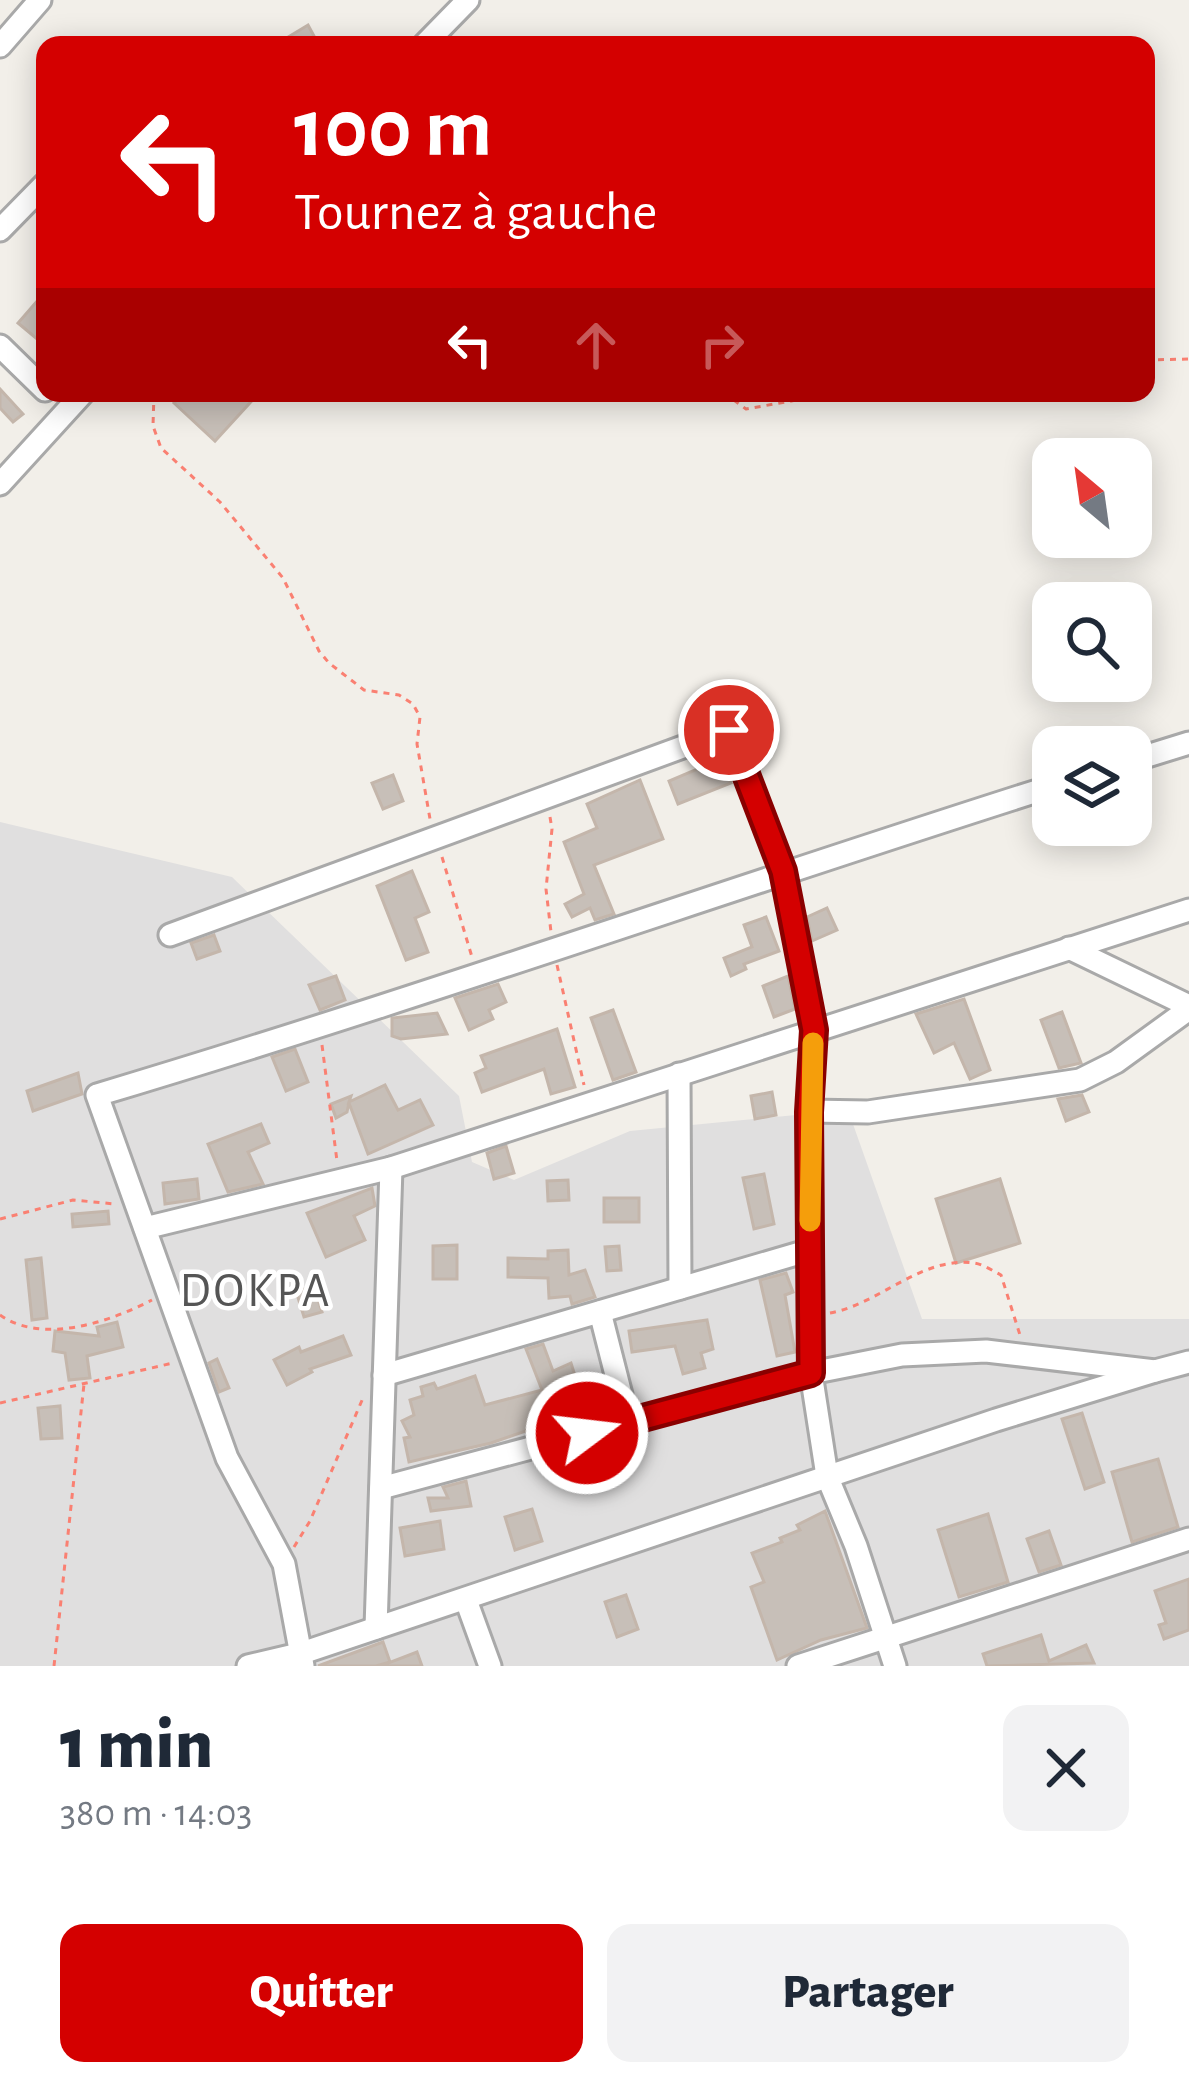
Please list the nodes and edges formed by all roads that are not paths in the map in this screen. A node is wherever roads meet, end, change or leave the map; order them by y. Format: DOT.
graph roads {
  1 [pos="40,0"];
  2 [pos="468,0"];
  3 [pos="433,36"];
  4 [pos="0,46"];
  5 [pos="36,193"];
  6 [pos="0,230"];
  7 [pos="0,346"];
  8 [pos="36,382"];
  9 [pos="57,402"];
  10 [pos="74,402"];
  11 [pos="66,410"];
  12 [pos="0,484"];
  13 [pos="1189,743"];
  14 [pos="1152,754"];
  15 [pos="1032,793"];
  16 [pos="783,871"];
  17 [pos="1189,910"];
  18 [pos="170,935"];
  19 [pos="1069,949"];
  20 [pos="1189,1008"];
  21 [pos="814,1030"];
  22 [pos="680,1075"];
  23 [pos="809,1112"];
  24 [pos="391,1168"];
  25 [pos="141,1218"];
  26 [pos="810,1250"];
  27 [pos="680,1288"];
  28 [pos="600,1312"];
  29 [pos="1189,1362"];
  30 [pos="1155,1371"];
  31 [pos="811,1373"];
  32 [pos="384,1375"];
  33 [pos="628,1422"];
  34 [pos="827,1477"];
  35 [pos="381,1488"];
  36 [pos="1189,1539"];
  37 [pos="466,1600"];
  38 [pos="376,1628"];
  39 [pos="886,1637"];
  40 [pos="301,1660"];
  41 [pos="248,1666"];
  42 [pos="490,1666"];
  43 [pos="798,1666"];
  44 [pos="895,1666"];
  1 -- 4 [label="street"];
  2 -- 3 [label="street"];
  5 -- 6 [label="street"];
  7 -- 8 [label="street"];
  9 -- 11 [label="street"];
  10 -- 11 [label="street"];
  11 -- 12 [label="street"];
  13 -- 14 [label="street"];
  15 -- 16 [label="street"];
  16 -- 18 [label="street"];
  16 -- 21 [label="street"];
  16 -- 25 [label="street"];
  17 -- 19 [label="street"];
  19 -- 20 [label="street"];
  19 -- 21 [label="street"];
  20 -- 23 [label="street"];
  21 -- 22 [label="street"];
  21 -- 23 [label="street"];
  22 -- 24 [label="street"];
  22 -- 27 [label="street"];
  23 -- 26 [label="street"];
  24 -- 25 [label="street"];
  24 -- 32 [label="street"];
  25 -- 40 [label="street"];
  26 -- 27 [label="street"];
  26 -- 31 [label="street"];
  27 -- 28 [label="street"];
  28 -- 32 [label="street"];
  28 -- 33 [label="street"];
  29 -- 30 [label="street"];
  30 -- 31 [label="street"];
  30 -- 34 [label="street"];
  31 -- 33 [label="street"];
  31 -- 34 [label="street"];
  32 -- 35 [label="street"];
  33 -- 35 [label="street"];
  34 -- 37 [label="street"];
  34 -- 39 [label="street"];
  35 -- 38 [label="street"];
  36 -- 39 [label="street"];
  37 -- 38 [label="street"];
  37 -- 42 [label="street"];
  38 -- 40 [label="street"];
  39 -- 43 [label="street"];
  39 -- 44 [label="street"];
  40 -- 41 [label="street"];
}
